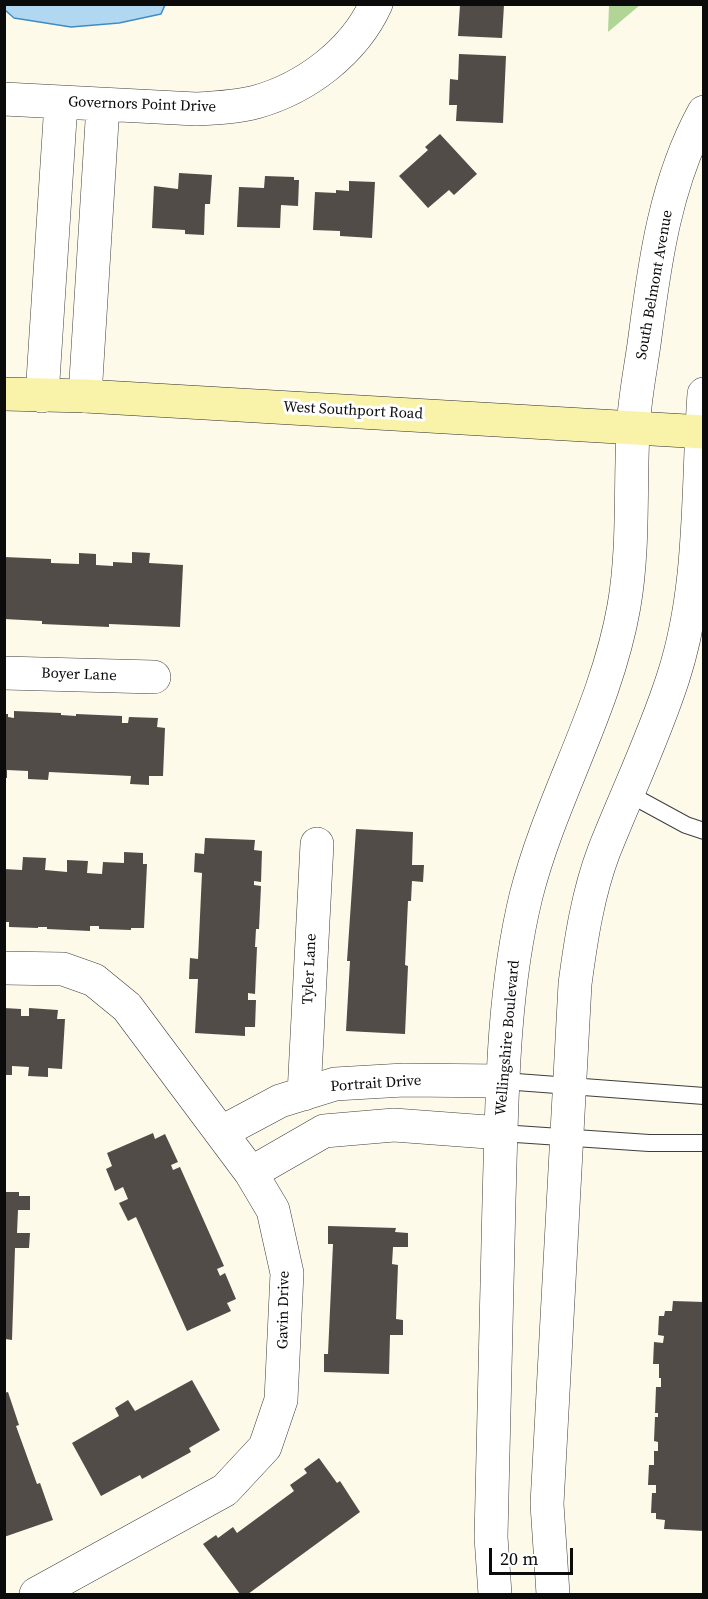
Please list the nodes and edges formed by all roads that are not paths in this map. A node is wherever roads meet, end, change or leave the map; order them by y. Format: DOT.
graph roads {
  1 [pos="376,4"];
  2 [pos="4,99"];
  3 [pos="61,103"];
  4 [pos="103,105"];
  5 [pos="704,112"];
  6 [pos="4,394"];
  7 [pos="704,394"];
  8 [pos="42,396"];
  9 [pos="85,396"];
  10 [pos="633,428"];
  11 [pos="703,431"];
  12 [pos="4,673"];
  13 [pos="154,677"];
  14 [pos="629,794"];
  15 [pos="704,831"];
  16 [pos="317,844"];
  17 [pos="4,968"];
  18 [pos="503,1081"];
  19 [pos="570,1086"];
  20 [pos="304,1094"];
  21 [pos="704,1096"];
  22 [pos="222,1132"];
  23 [pos="501,1133"];
  24 [pos="567,1138"];
  25 [pos="704,1143"];
  26 [pos="251,1173"];
  27 [pos="36,1594"];
  28 [pos="495,1594"];
  29 [pos="553,1594"];
  1 -- 4 [label="street, Governors Point Drive"];
  2 -- 3 [label="street, Governors Point Drive"];
  3 -- 4 [label="street, Governors Point Drive"];
  3 -- 8 [label="street"];
  4 -- 9 [label="street"];
  5 -- 10 [label="street, South Belmont Avenue"];
  6 -- 8 [label="main road, West Southport Road"];
  7 -- 11 [label="street"];
  8 -- 9 [label="main road, West Southport Road"];
  9 -- 10 [label="main road, West Southport Road"];
  10 -- 11 [label="main road, West Southport Road"];
  10 -- 18 [label="street, Wellingshire Boulevard"];
  11 -- 14 [label="street"];
  12 -- 13 [label="street, Boyer Lane"];
  14 -- 15 [label="lane"];
  14 -- 19 [label="street"];
  16 -- 20 [label="street, Tyler Lane"];
  17 -- 22 [label="street, Gavin Drive"];
  18 -- 19 [label="lane"];
  18 -- 20 [label="street, Portrait Drive"];
  18 -- 23 [label="street, Wellingshire Boulevard"];
  19 -- 21 [label="lane"];
  19 -- 24 [label="street"];
  20 -- 22 [label="street, Portrait Drive"];
  22 -- 26 [label="street, Gavin Drive"];
  23 -- 24 [label="lane"];
  23 -- 26 [label="street"];
  23 -- 28 [label="street, Wellingshire Boulevard"];
  24 -- 25 [label="lane"];
  24 -- 29 [label="street"];
  26 -- 27 [label="street, Gavin Drive"];
}
